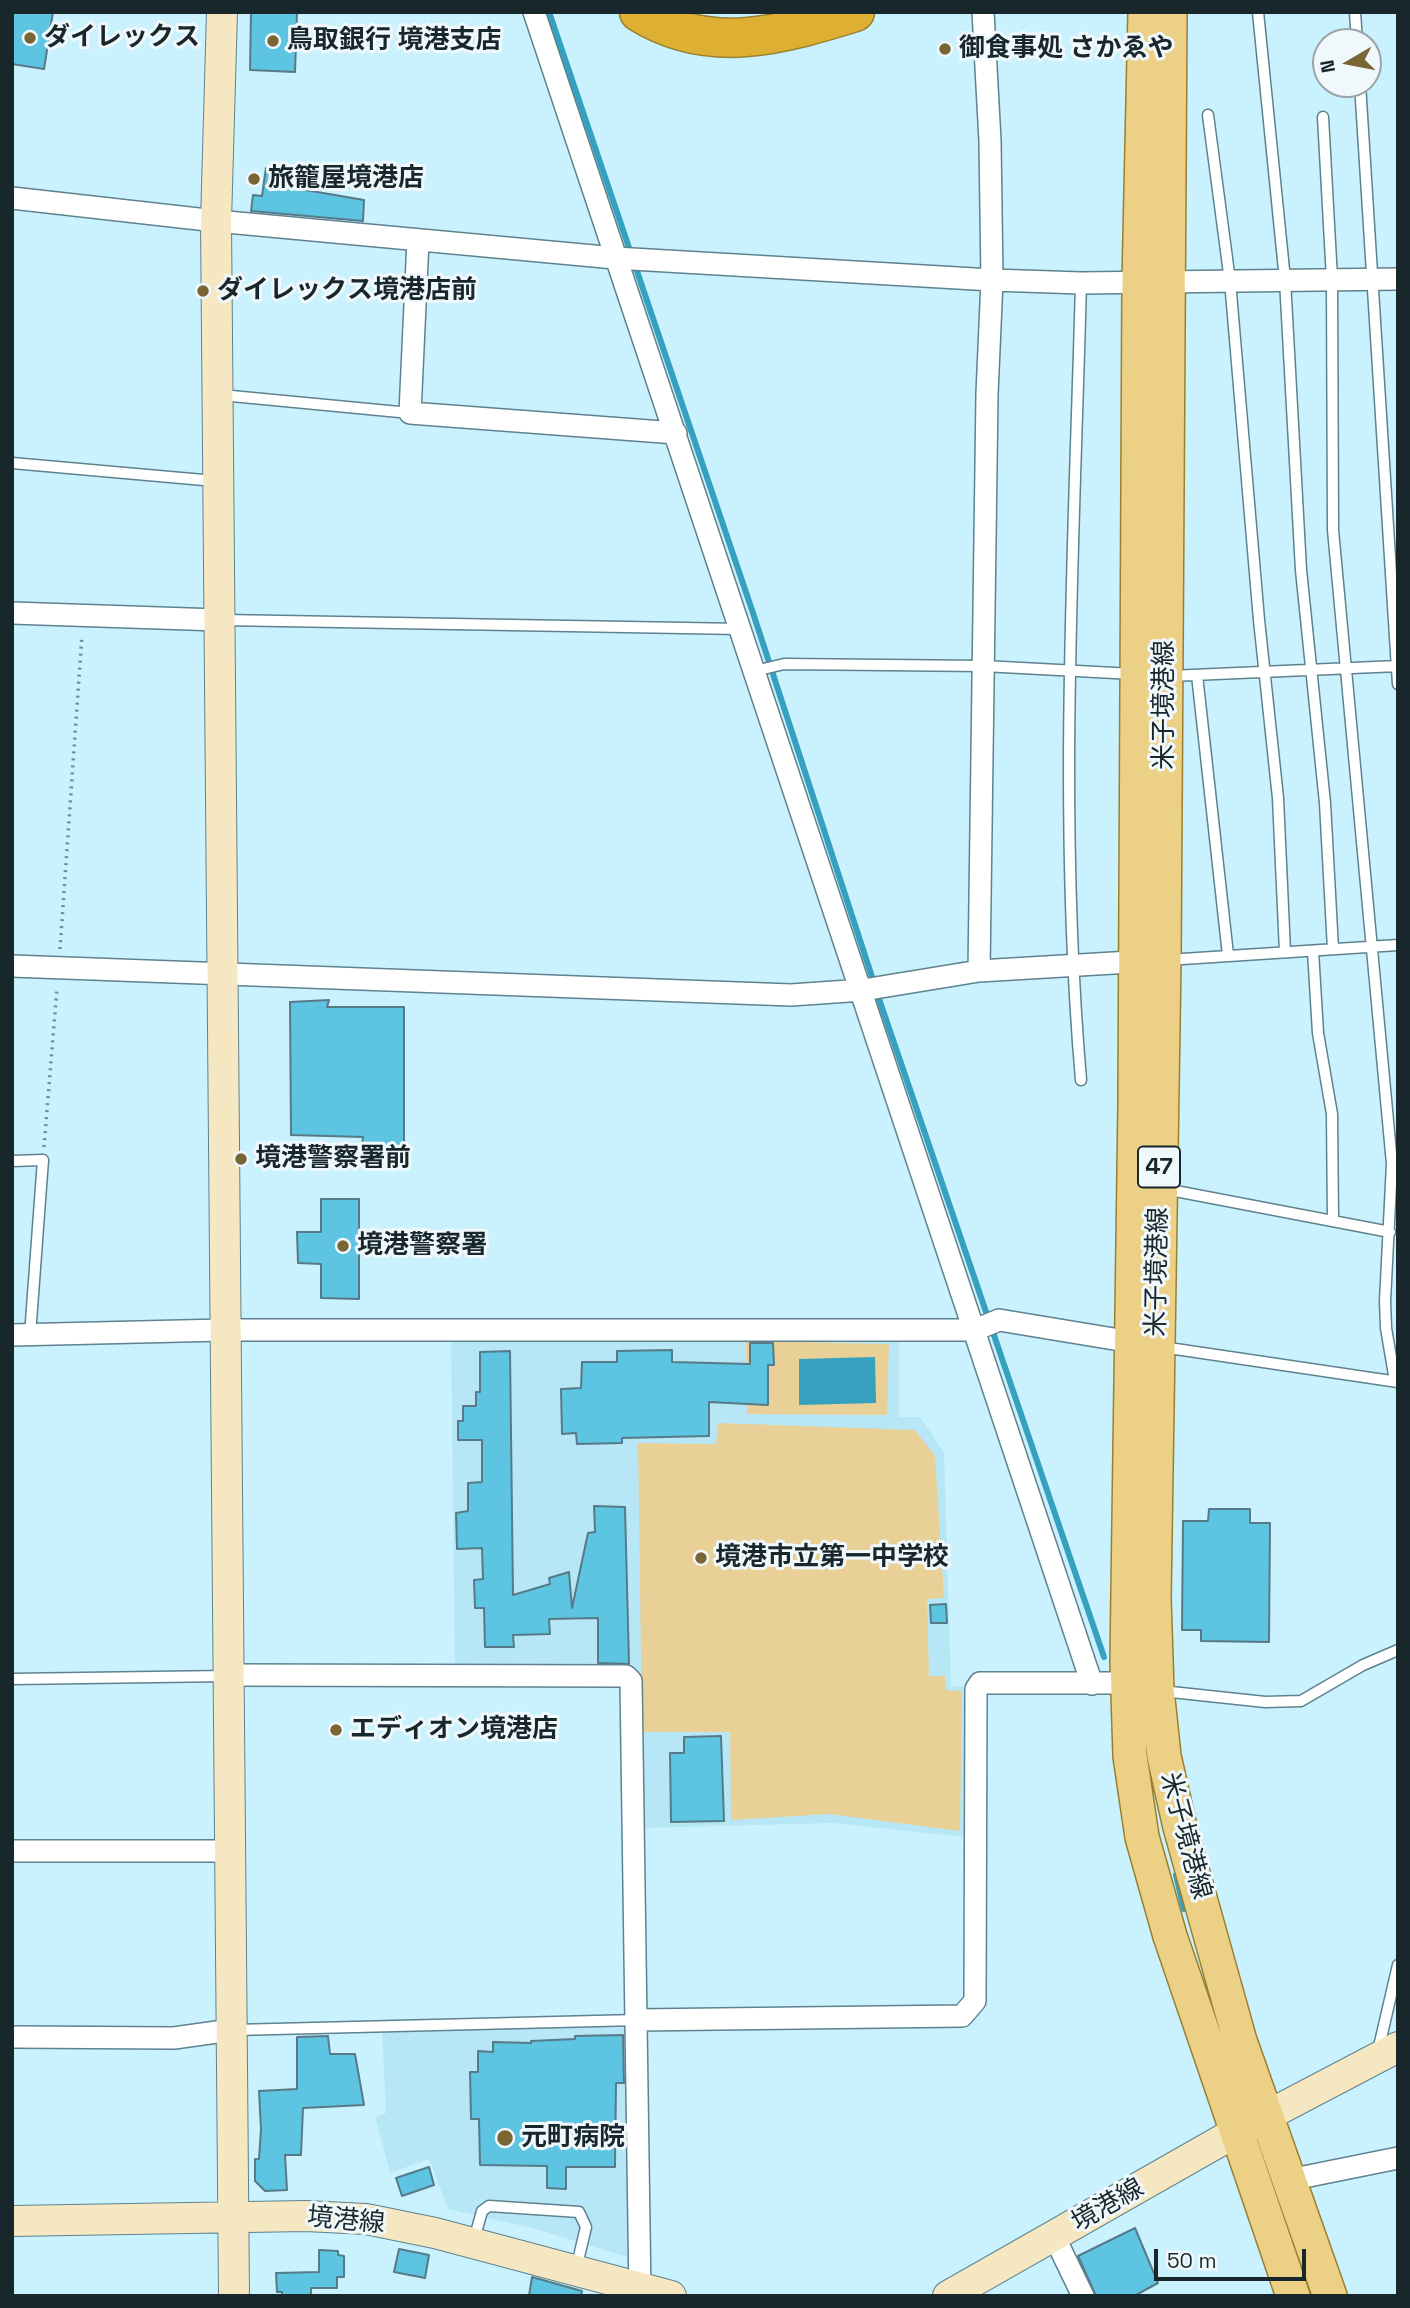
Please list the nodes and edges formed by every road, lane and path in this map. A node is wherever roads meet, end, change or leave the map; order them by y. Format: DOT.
graph roads {
  1 [pos="222,12"];
  2 [pos="534,12"];
  3 [pos="639,12"];
  4 [pos="855,12"];
  5 [pos="983,12"];
  6 [pos="1145,12"];
  7 [pos="1170,12"];
  8 [pos="1258,12"];
  9 [pos="1361,98"];
  10 [pos="1208,116"];
  11 [pos="1323,117"];
  12 [pos="12,198"];
  13 [pos="216,221"];
  14 [pos="418,240"];
  15 [pos="615,258"];
  16 [pos="1332,279"];
  17 [pos="1373,279"];
  18 [pos="1398,279"];
  19 [pos="992,280"];
  20 [pos="1285,280"];
  21 [pos="1153,281"];
  22 [pos="1230,281"];
  23 [pos="1080,283"];
  24 [pos="217,395"];
  25 [pos="410,413"];
  26 [pos="676,433"];
  27 [pos="12,463"];
  28 [pos="217,481"];
  29 [pos="12,613"];
  30 [pos="83,615"];
  31 [pos="218,620"];
  32 [pos="741,629"];
  33 [pos="984,666"];
  34 [pos="1397,666"];
  35 [pos="1344,668"];
  36 [pos="1309,670"];
  37 [pos="755,671"];
  38 [pos="1071,672"];
  39 [pos="1264,672"];
  40 [pos="1160,675"];
  41 [pos="1398,684"];
  42 [pos="1398,945"];
  43 [pos="1373,947"];
  44 [pos="1333,949"];
  45 [pos="1313,951"];
  46 [pos="1285,953"];
  47 [pos="1228,956"];
  48 [pos="1149,961"];
  49 [pos="12,966"];
  50 [pos="1071,966"];
  51 [pos="59,967"];
  52 [pos="979,971"];
  53 [pos="222,973"];
  54 [pos="863,990"];
  55 [pos="1081,1080"];
  56 [pos="43,1160"];
  57 [pos="12,1161"];
  58 [pos="1159,1188"];
  59 [pos="1333,1221"];
  60 [pos="1390,1231"];
  61 [pos="223,1330"];
  62 [pos="975,1330"];
  63 [pos="21,1335"];
  64 [pos="1145,1344"];
  65 [pos="1397,1381"];
  66 [pos="1398,1650"];
  67 [pos="227,1675"];
  68 [pos="12,1679"];
  69 [pos="1092,1684"];
  70 [pos="1142,1686"];
  71 [pos="12,1851"];
  72 [pos="228,1851"];
  73 [pos="1398,1965"];
  74 [pos="637,2020"];
  75 [pos="231,2030"];
  76 [pos="12,2037"];
  77 [pos="1387,2054"];
  78 [pos="1267,2115"];
  79 [pos="1236,2132"];
  80 [pos="1398,2158"];
  81 [pos="1289,2180"];
  82 [pos="233,2218"];
  83 [pos="12,2221"];
  84 [pos="1054,2236"];
  85 [pos="473,2243"];
  86 [pos="576,2269"];
  87 [pos="639,2291"];
  88 [pos="234,2296"];
  89 [pos="671,2296"];
  90 [pos="948,2296"];
  91 [pos="1083,2296"];
  92 [pos="1293,2296"];
  93 [pos="1330,2296"];
  1 -- 13 [label="street"];
  2 -- 15 [label="street"];
  3 -- 4 [label="highway"];
  5 -- 19 [label="street"];
  6 -- 21 [label="main road, 米子境港線 / 47"];
  7 -- 21 [label="main road, 米子境港線 / 47"];
  8 -- 20 [label="lane"];
  9 -- 17 [label="lane"];
  10 -- 22 [label="lane"];
  11 -- 16 [label="lane"];
  12 -- 13 [label="street"];
  13 -- 14 [label="street"];
  13 -- 24 [label="street"];
  14 -- 15 [label="street"];
  14 -- 25 [label="street"];
  15 -- 19 [label="street"];
  15 -- 26 [label="street"];
  16 -- 17 [label="street"];
  16 -- 20 [label="street"];
  16 -- 35 [label="lane"];
  17 -- 18 [label="street"];
  17 -- 34 [label="lane"];
  19 -- 23 [label="street"];
  19 -- 33 [label="street"];
  20 -- 22 [label="street"];
  20 -- 36 [label="lane"];
  21 -- 22 [label="street"];
  21 -- 23 [label="street"];
  21 -- 40 [label="main road, 米子境港線 / 47"];
  22 -- 39 [label="lane"];
  23 -- 38 [label="lane"];
  24 -- 25 [label="lane"];
  24 -- 28 [label="street"];
  25 -- 26 [label="street"];
  26 -- 32 [label="street"];
  27 -- 28 [label="lane"];
  28 -- 31 [label="street"];
  29 -- 30 [label="street"];
  30 -- 31 [label="street"];
  30 -- 51 [label="path"];
  31 -- 32 [label="lane"];
  31 -- 53 [label="street"];
  32 -- 37 [label="street"];
  33 -- 37 [label="lane"];
  33 -- 38 [label="lane"];
  33 -- 52 [label="street"];
  34 -- 35 [label="lane"];
  34 -- 41 [label="lane"];
  35 -- 36 [label="lane"];
  35 -- 43 [label="lane"];
  36 -- 39 [label="lane"];
  36 -- 44 [label="lane"];
  37 -- 54 [label="street"];
  38 -- 40 [label="lane"];
  38 -- 50 [label="lane"];
  39 -- 40 [label="lane"];
  39 -- 46 [label="lane"];
  40 -- 47 [label="lane"];
  40 -- 48 [label="main road, 米子境港線 / 47"];
  42 -- 43 [label="lane"];
  43 -- 44 [label="lane"];
  43 -- 60 [label="lane"];
  44 -- 45 [label="lane"];
  45 -- 46 [label="lane"];
  45 -- 59 [label="lane"];
  46 -- 47 [label="lane"];
  47 -- 48 [label="lane"];
  48 -- 50 [label="street"];
  48 -- 58 [label="main road, 米子境港線 / 47"];
  48 -- 64 [label="main road, 米子境港線 / 47"];
  49 -- 51 [label="street"];
  50 -- 52 [label="street"];
  50 -- 55 [label="lane"];
  51 -- 53 [label="street"];
  51 -- 56 [label="path"];
  52 -- 54 [label="street"];
  53 -- 54 [label="street"];
  53 -- 61 [label="street"];
  54 -- 62 [label="street"];
  56 -- 57 [label="lane"];
  56 -- 63 [label="lane"];
  58 -- 59 [label="lane"];
  58 -- 64 [label="main road, 米子境港線 / 47"];
  59 -- 60 [label="lane"];
  60 -- 65 [label="lane"];
  61 -- 62 [label="street"];
  61 -- 63 [label="street"];
  61 -- 67 [label="street"];
  62 -- 64 [label="street"];
  62 -- 69 [label="street"];
  64 -- 65 [label="lane"];
  64 -- 70 [label="main road, 米子境港線 / 47"];
  66 -- 70 [label="lane"];
  67 -- 68 [label="lane"];
  67 -- 72 [label="street"];
  67 -- 74 [label="street"];
  69 -- 70 [label="street"];
  69 -- 74 [label="street"];
  70 -- 78 [label="main road, 米子境港線 / 47"];
  70 -- 79 [label="main road, 米子境港線 / 47"];
  71 -- 72 [label="street"];
  72 -- 75 [label="street"];
  73 -- 77 [label="lane"];
  74 -- 75 [label="lane"];
  74 -- 87 [label="street"];
  75 -- 76 [label="street"];
  75 -- 82 [label="street"];
  77 -- 78 [label="street, 境港線"];
  78 -- 79 [label="street, 境港線"];
  78 -- 81 [label="main road, 米子境港線 / 47"];
  79 -- 84 [label="street, 境港線"];
  79 -- 92 [label="main road, 米子境港線 / 47"];
  80 -- 81 [label="street"];
  81 -- 93 [label="main road, 米子境港線 / 47"];
  82 -- 83 [label="street, 境港線"];
  82 -- 85 [label="street, 境港線"];
  82 -- 88 [label="street"];
  84 -- 90 [label="street, 境港線"];
  84 -- 91 [label="street"];
  85 -- 86 [label="street, 境港線"];
  85 -- 86 [label="lane"];
  86 -- 87 [label="street, 境港線"];
  87 -- 89 [label="street, 境港線"];
}
